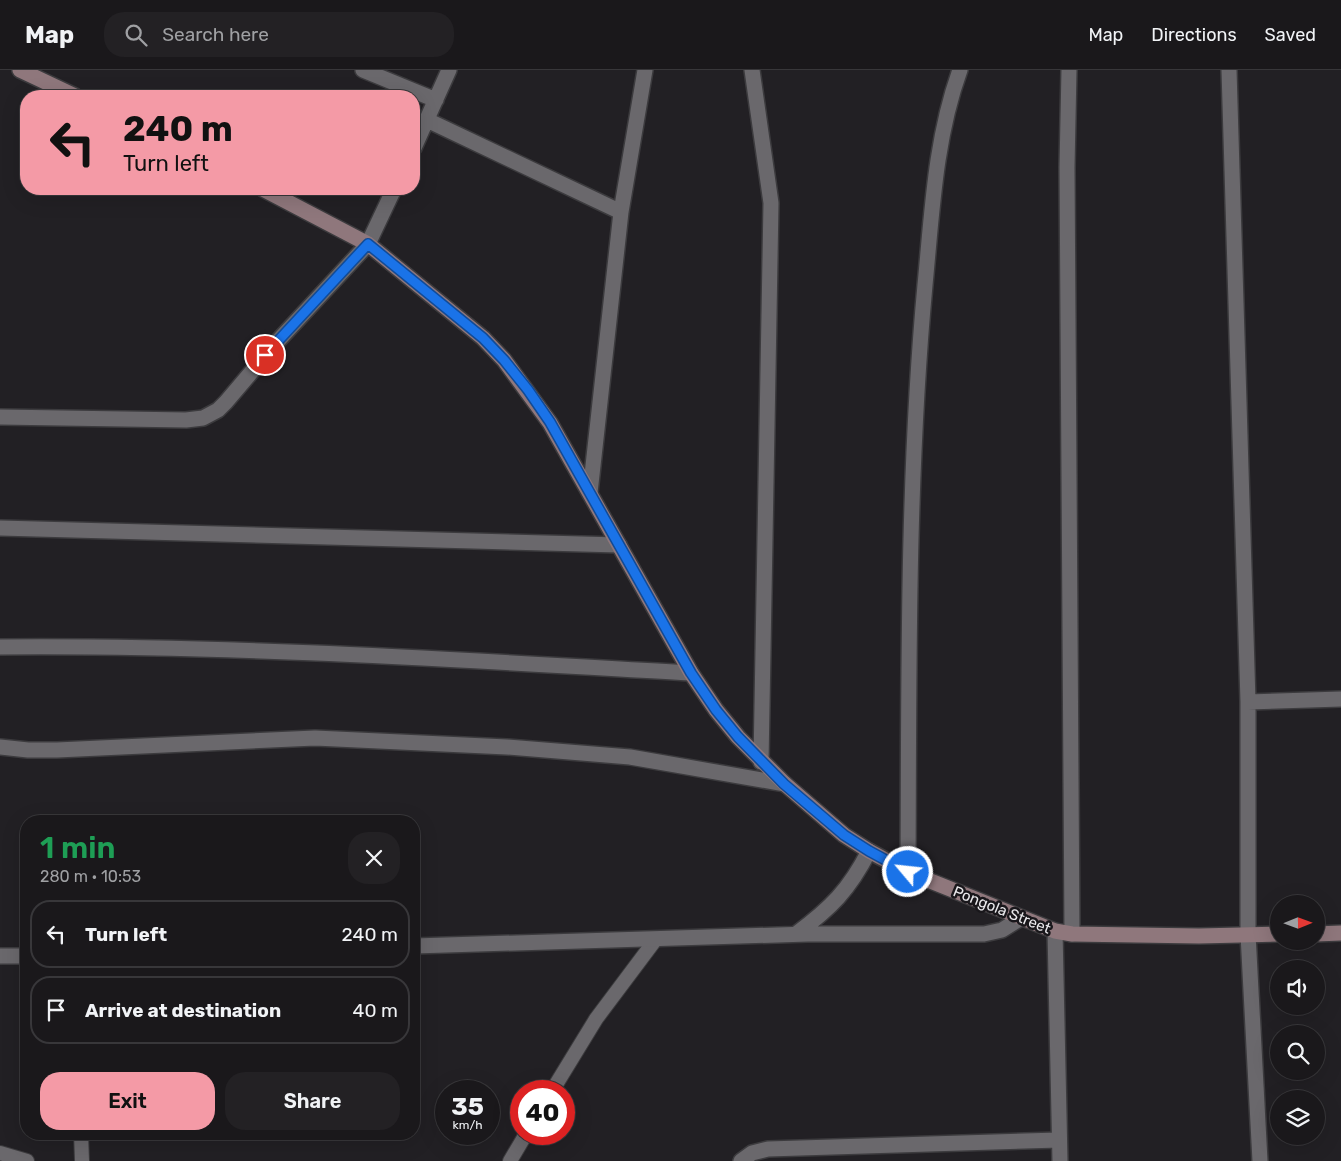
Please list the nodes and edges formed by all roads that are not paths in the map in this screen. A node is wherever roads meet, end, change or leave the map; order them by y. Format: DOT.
graph roads {
  1 [pos="20,70"];
  2 [pos="362,70"];
  3 [pos="449,70"];
  4 [pos="645,70"];
  5 [pos="752,70"];
  6 [pos="960,70"];
  7 [pos="1070,70"];
  8 [pos="1229,70"];
  9 [pos="62,90"];
  10 [pos="411,90"];
  11 [pos="420,94"];
  12 [pos="436,100"];
  13 [pos="427,120"];
  14 [pos="420,135"];
  15 [pos="274,195"];
  16 [pos="391,195"];
  17 [pos="620,212"];
  18 [pos="368,244"];
  19 [pos="0,417"];
  20 [pos="590,493"];
  21 [pos="0,528"];
  22 [pos="619,545"];
  23 [pos="0,647"];
  24 [pos="691,673"];
  25 [pos="1341,700"];
  26 [pos="1248,702"];
  27 [pos="0,747"];
  28 [pos="762,762"];
  29 [pos="784,784"];
  30 [pos="869,851"];
  31 [pos="908,872"];
  32 [pos="1022,918"];
  33 [pos="1055,931"];
  34 [pos="1341,933"];
  35 [pos="796,934"];
  36 [pos="1072,934"];
  37 [pos="1248,934"];
  38 [pos="1270,934"];
  39 [pos="1325,934"];
  40 [pos="656,939"];
  41 [pos="420,946"];
  42 [pos="0,956"];
  43 [pos="20,956"];
  44 [pos="559,1080"];
  45 [pos="81,1140"];
  46 [pos="1059,1140"];
  47 [pos="519,1145"];
  48 [pos="0,1153"];
  49 [pos="27,1161"];
  50 [pos="82,1161"];
  51 [pos="510,1161"];
  52 [pos="741,1161"];
  53 [pos="1060,1161"];
  54 [pos="1260,1161"];
  1 -- 9 [label="street"];
  2 -- 10 [label="street"];
  3 -- 12 [label="street"];
  4 -- 17 [label="street"];
  5 -- 28 [label="street"];
  6 -- 31 [label="street"];
  7 -- 36 [label="street"];
  8 -- 26 [label="street"];
  11 -- 12 [label="street"];
  12 -- 13 [label="street"];
  13 -- 14 [label="street"];
  13 -- 17 [label="street"];
  15 -- 18 [label="street, Pongola Street"];
  16 -- 18 [label="street"];
  17 -- 20 [label="street"];
  18 -- 19 [label="street"];
  18 -- 20 [label="street, Pongola Street"];
  20 -- 22 [label="street, Pongola Street"];
  21 -- 22 [label="street"];
  22 -- 24 [label="street, Pongola Street"];
  23 -- 24 [label="street"];
  24 -- 28 [label="street, Pongola Street"];
  25 -- 26 [label="street"];
  26 -- 37 [label="street"];
  27 -- 29 [label="street"];
  28 -- 29 [label="street, Pongola Street"];
  29 -- 30 [label="street, Pongola Street"];
  30 -- 31 [label="street, Pongola Street"];
  30 -- 35 [label="street"];
  31 -- 32 [label="street, Pongola Street"];
  32 -- 33 [label="street, Pongola Street"];
  32 -- 35 [label="street"];
  33 -- 36 [label="street, Pongola Street"];
  33 -- 46 [label="street"];
  34 -- 39 [label="street"];
  35 -- 40 [label="street"];
  36 -- 37 [label="street, Pongola Street"];
  37 -- 38 [label="street, Pongola Street"];
  37 -- 54 [label="street"];
  40 -- 41 [label="street"];
  40 -- 44 [label="lane"];
  42 -- 43 [label="street"];
  45 -- 50 [label="lane"];
  46 -- 52 [label="street"];
  46 -- 53 [label="street"];
  47 -- 51 [label="lane"];
  48 -- 49 [label="lane"];
}
